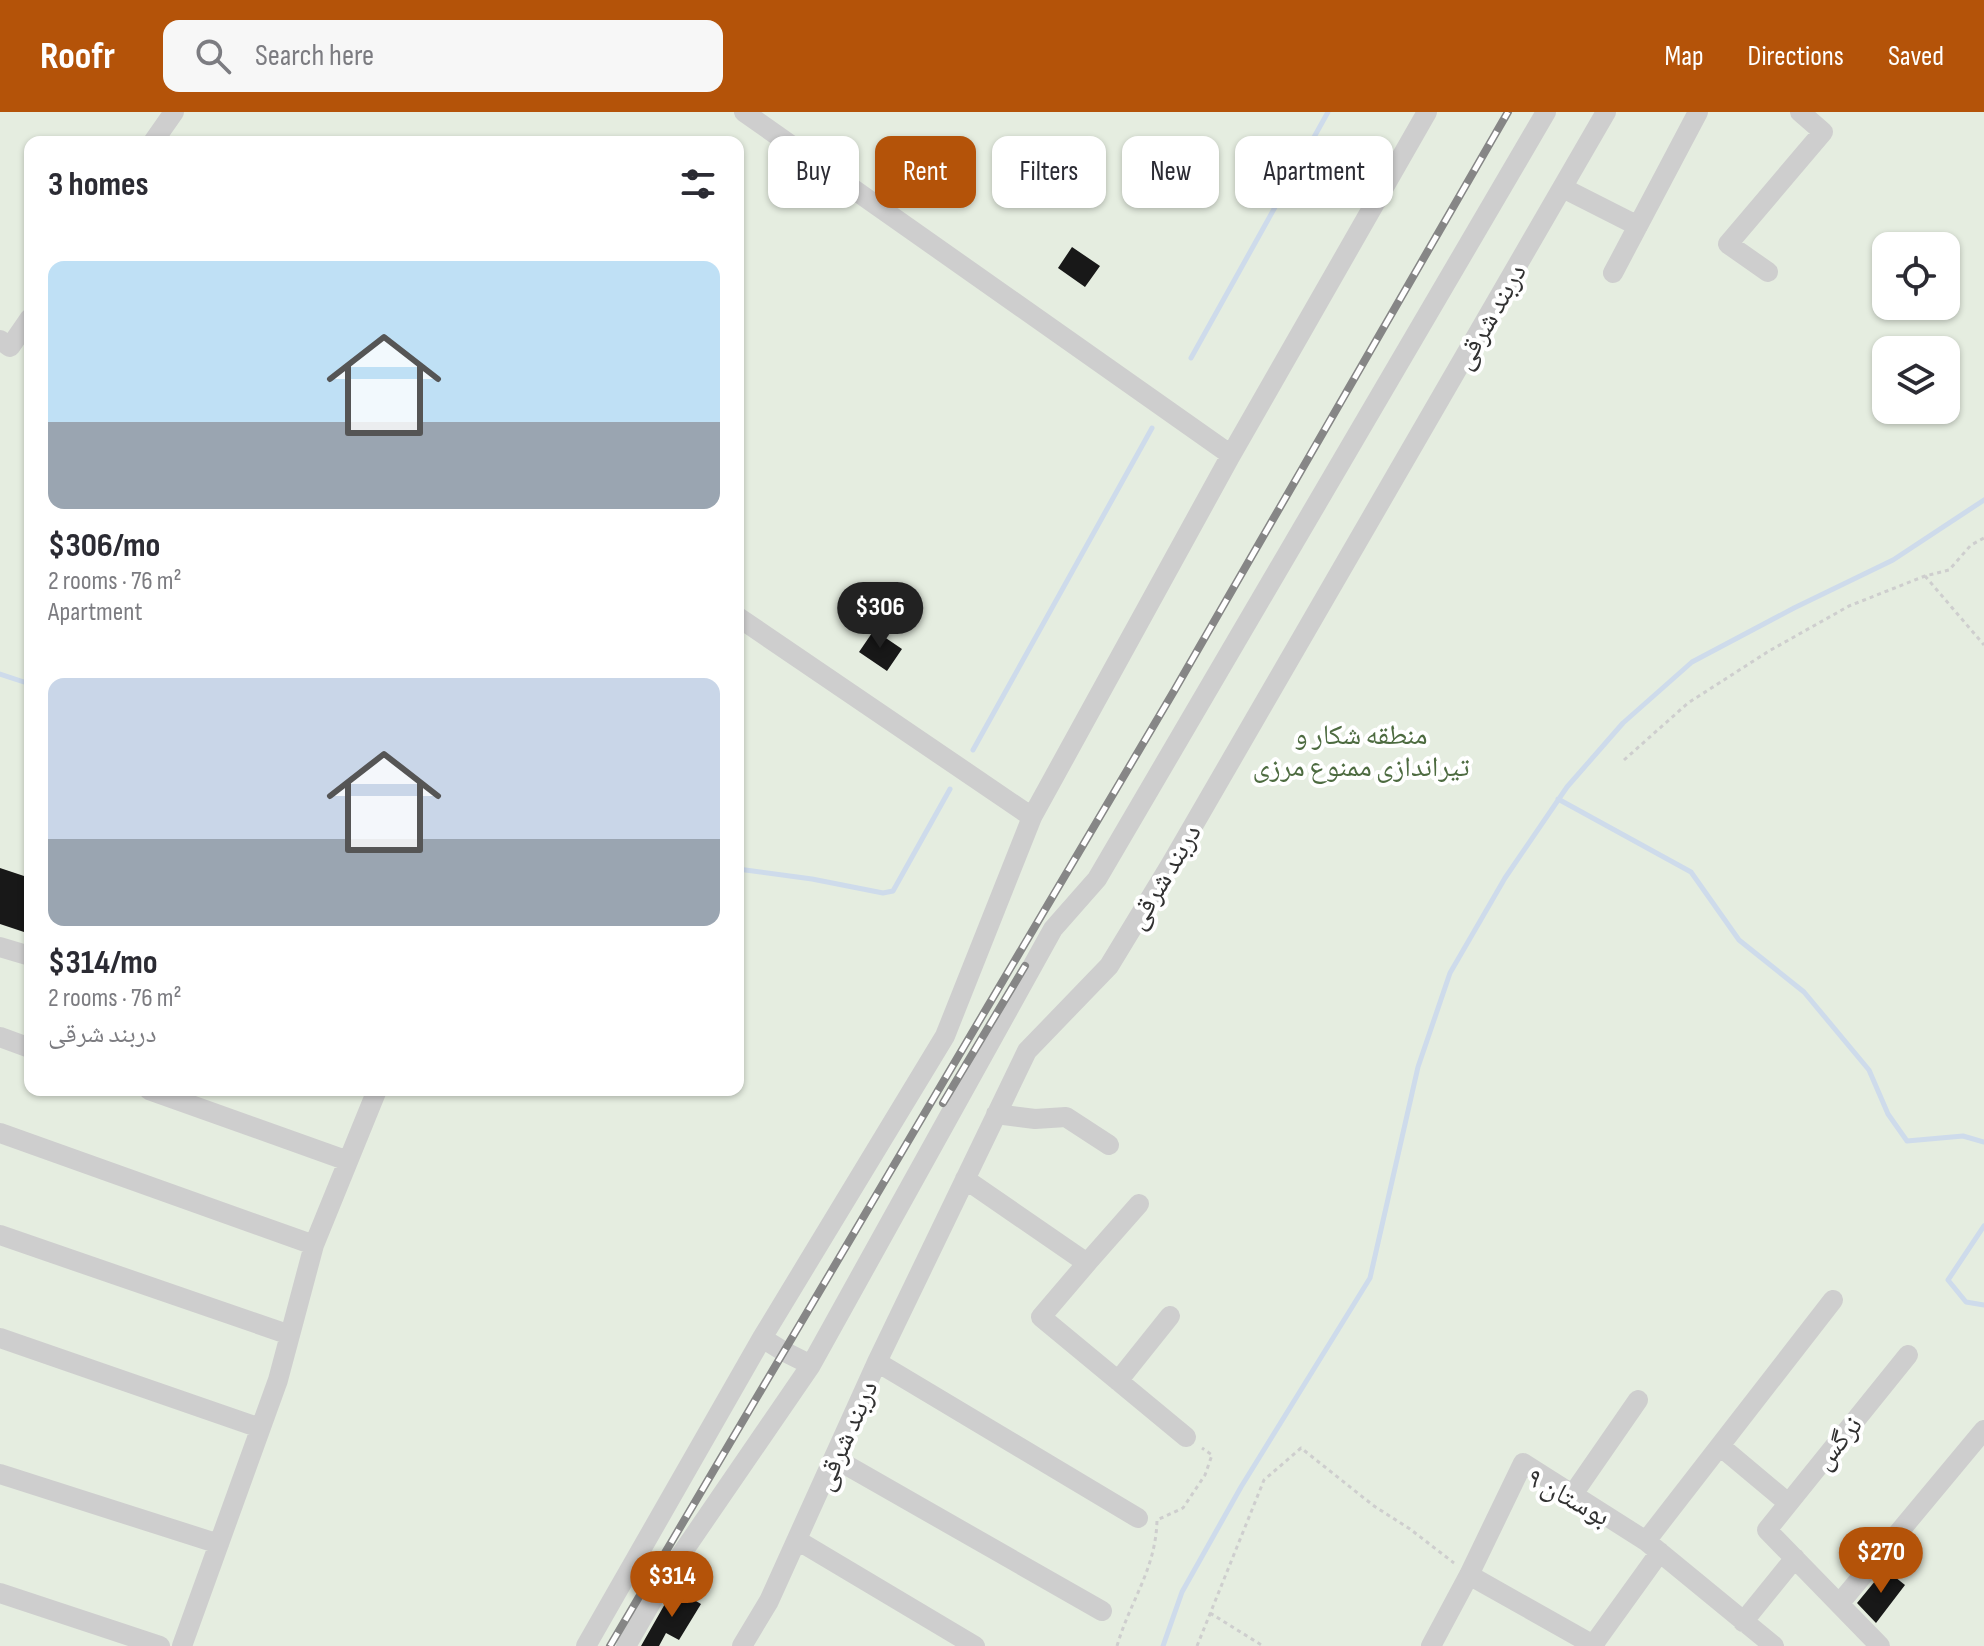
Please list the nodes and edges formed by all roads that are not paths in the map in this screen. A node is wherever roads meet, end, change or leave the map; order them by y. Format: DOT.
graph roads {
  1 [pos="174,112"];
  2 [pos="744,112"];
  3 [pos="1427,112"];
  4 [pos="1546,112"];
  5 [pos="1606,112"];
  6 [pos="1698,112"];
  7 [pos="1800,112"];
  8 [pos="157,136"];
  9 [pos="1563,188"];
  10 [pos="1638,226"];
  11 [pos="1768,272"];
  12 [pos="1613,273"];
  13 [pos="24,325"];
  14 [pos="3,350"];
  15 [pos="1231,455"];
  16 [pos="744,621"];
  17 [pos="1032,817"];
  18 [pos="0,947"];
  19 [pos="24,954"];
  20 [pos="0,1037"];
  21 [pos="24,1046"];
  22 [pos="166,1096"];
  23 [pos="375,1096"];
  24 [pos="996,1114"];
  25 [pos="0,1133"];
  26 [pos="1109,1145"];
  27 [pos="348,1161"];
  28 [pos="965,1179"];
  29 [pos="1139,1204"];
  30 [pos="0,1235"];
  31 [pos="314,1245"];
  32 [pos="1087,1263"];
  33 [pos="1833,1300"];
  34 [pos="1170,1316"];
  35 [pos="290,1335"];
  36 [pos="0,1338"];
  37 [pos="762,1338"];
  38 [pos="1908,1355"];
  39 [pos="877,1362"];
  40 [pos="811,1365"];
  41 [pos="1118,1381"];
  42 [pos="1638,1400"];
  43 [pos="260,1428"];
  44 [pos="1984,1430"];
  45 [pos="1186,1437"];
  46 [pos="1720,1446"];
  47 [pos="834,1458"];
  48 [pos="0,1474"];
  49 [pos="1573,1494"];
  50 [pos="1788,1503"];
  51 [pos="1138,1518"];
  52 [pos="797,1540"];
  53 [pos="219,1544"];
  54 [pos="1653,1547"];
  55 [pos="1795,1558"];
  56 [pos="1469,1575"];
  57 [pos="0,1593"];
  58 [pos="1839,1604"];
  59 [pos="1102,1611"];
  60 [pos="1743,1622"];
  61 [pos="1438,1644"];
  62 [pos="160,1646"];
  63 [pos="182,1646"];
  64 [pos="586,1646"];
  65 [pos="626,1646"];
  66 [pos="742,1646"];
  67 [pos="975,1646"];
  68 [pos="1594,1646"];
  69 [pos="1774,1646"];
  70 [pos="1880,1646"];
  1 -- 8 [label="street"];
  2 -- 15 [label="street"];
  3 -- 15 [label="street"];
  4 -- 40 [label="street"];
  5 -- 9 [label="street, دربند شرقی"];
  6 -- 10 [label="street"];
  7 -- 11 [label="street"];
  9 -- 10 [label="street"];
  9 -- 24 [label="street, دربند شرقی"];
  10 -- 12 [label="street"];
  13 -- 14 [label="street"];
  15 -- 17 [label="street"];
  16 -- 17 [label="street"];
  17 -- 37 [label="street"];
  18 -- 19 [label="street"];
  20 -- 21 [label="street"];
  22 -- 27 [label="street"];
  23 -- 27 [label="street"];
  24 -- 26 [label="street"];
  24 -- 28 [label="street, دربند شرقی"];
  25 -- 31 [label="street"];
  27 -- 31 [label="street"];
  28 -- 32 [label="street"];
  28 -- 39 [label="street, دربند شرقی"];
  29 -- 32 [label="street"];
  30 -- 35 [label="street"];
  31 -- 35 [label="street"];
  32 -- 41 [label="street"];
  33 -- 46 [label="street"];
  34 -- 41 [label="street"];
  35 -- 43 [label="street"];
  36 -- 43 [label="street"];
  37 -- 40 [label="street"];
  37 -- 64 [label="street"];
  38 -- 50 [label="street, نرگس"];
  39 -- 47 [label="street, دربند شرقی"];
  39 -- 51 [label="street"];
  40 -- 65 [label="street"];
  41 -- 45 [label="street"];
  42 -- 49 [label="street"];
  43 -- 53 [label="street"];
  44 -- 58 [label="street"];
  46 -- 50 [label="street"];
  46 -- 54 [label="street"];
  47 -- 52 [label="street, دربند شرقی"];
  47 -- 59 [label="street"];
  48 -- 53 [label="street"];
  49 -- 54 [label="street, بوستان ۹"];
  49 -- 56 [label="street, بوستان ۹"];
  50 -- 55 [label="street, نرگس"];
  52 -- 66 [label="street, دربند شرقی"];
  52 -- 67 [label="street"];
  53 -- 63 [label="street"];
  54 -- 60 [label="street, بوستان ۹"];
  54 -- 68 [label="street"];
  55 -- 58 [label="street"];
  55 -- 60 [label="street"];
  56 -- 61 [label="street, بوستان ۹"];
  56 -- 68 [label="street"];
  57 -- 62 [label="street"];
  58 -- 70 [label="street"];
  60 -- 69 [label="street, بوستان ۹"];
}
